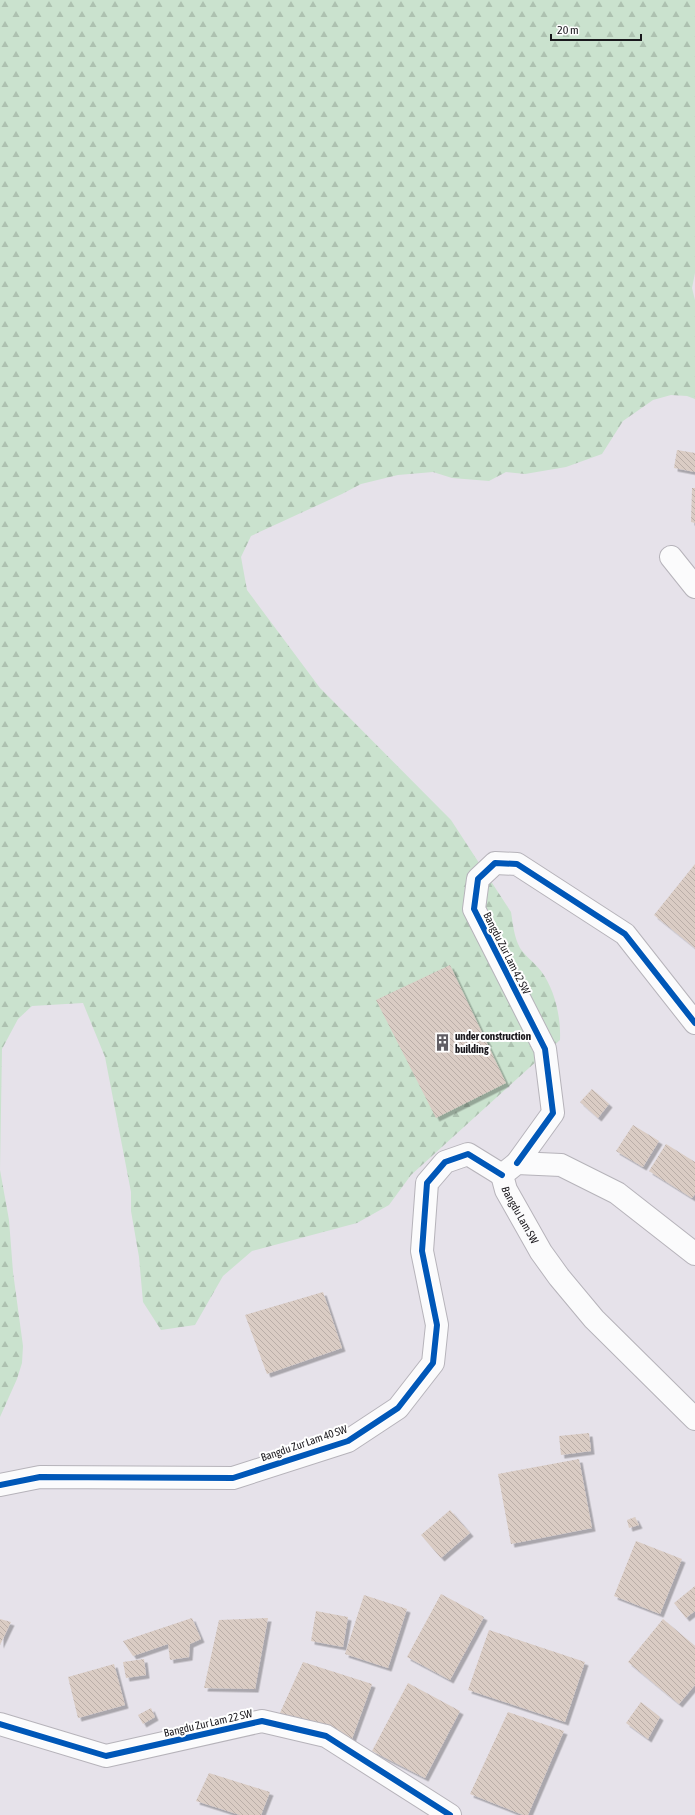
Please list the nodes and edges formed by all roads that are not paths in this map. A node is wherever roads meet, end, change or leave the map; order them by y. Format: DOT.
graph roads {
  1 [pos="671,557"];
  2 [pos="695,587"];
  3 [pos="695,1023"];
  4 [pos="510,1169"];
  5 [pos="695,1254"];
  6 [pos="695,1419"];
  7 [pos="0,1485"];
  8 [pos="0,1724"];
  9 [pos="450,1815"];
  1 -- 2 [label="street"];
  3 -- 4 [label="street, Bangdu Zur Lam 42 SW"];
  4 -- 5 [label="street"];
  4 -- 6 [label="street, Bangdu Lam SW"];
  4 -- 7 [label="street, Bangdu Zur Lam 40 SW"];
  8 -- 9 [label="street, Bangdu Zur Lam 22 SW"];
}
